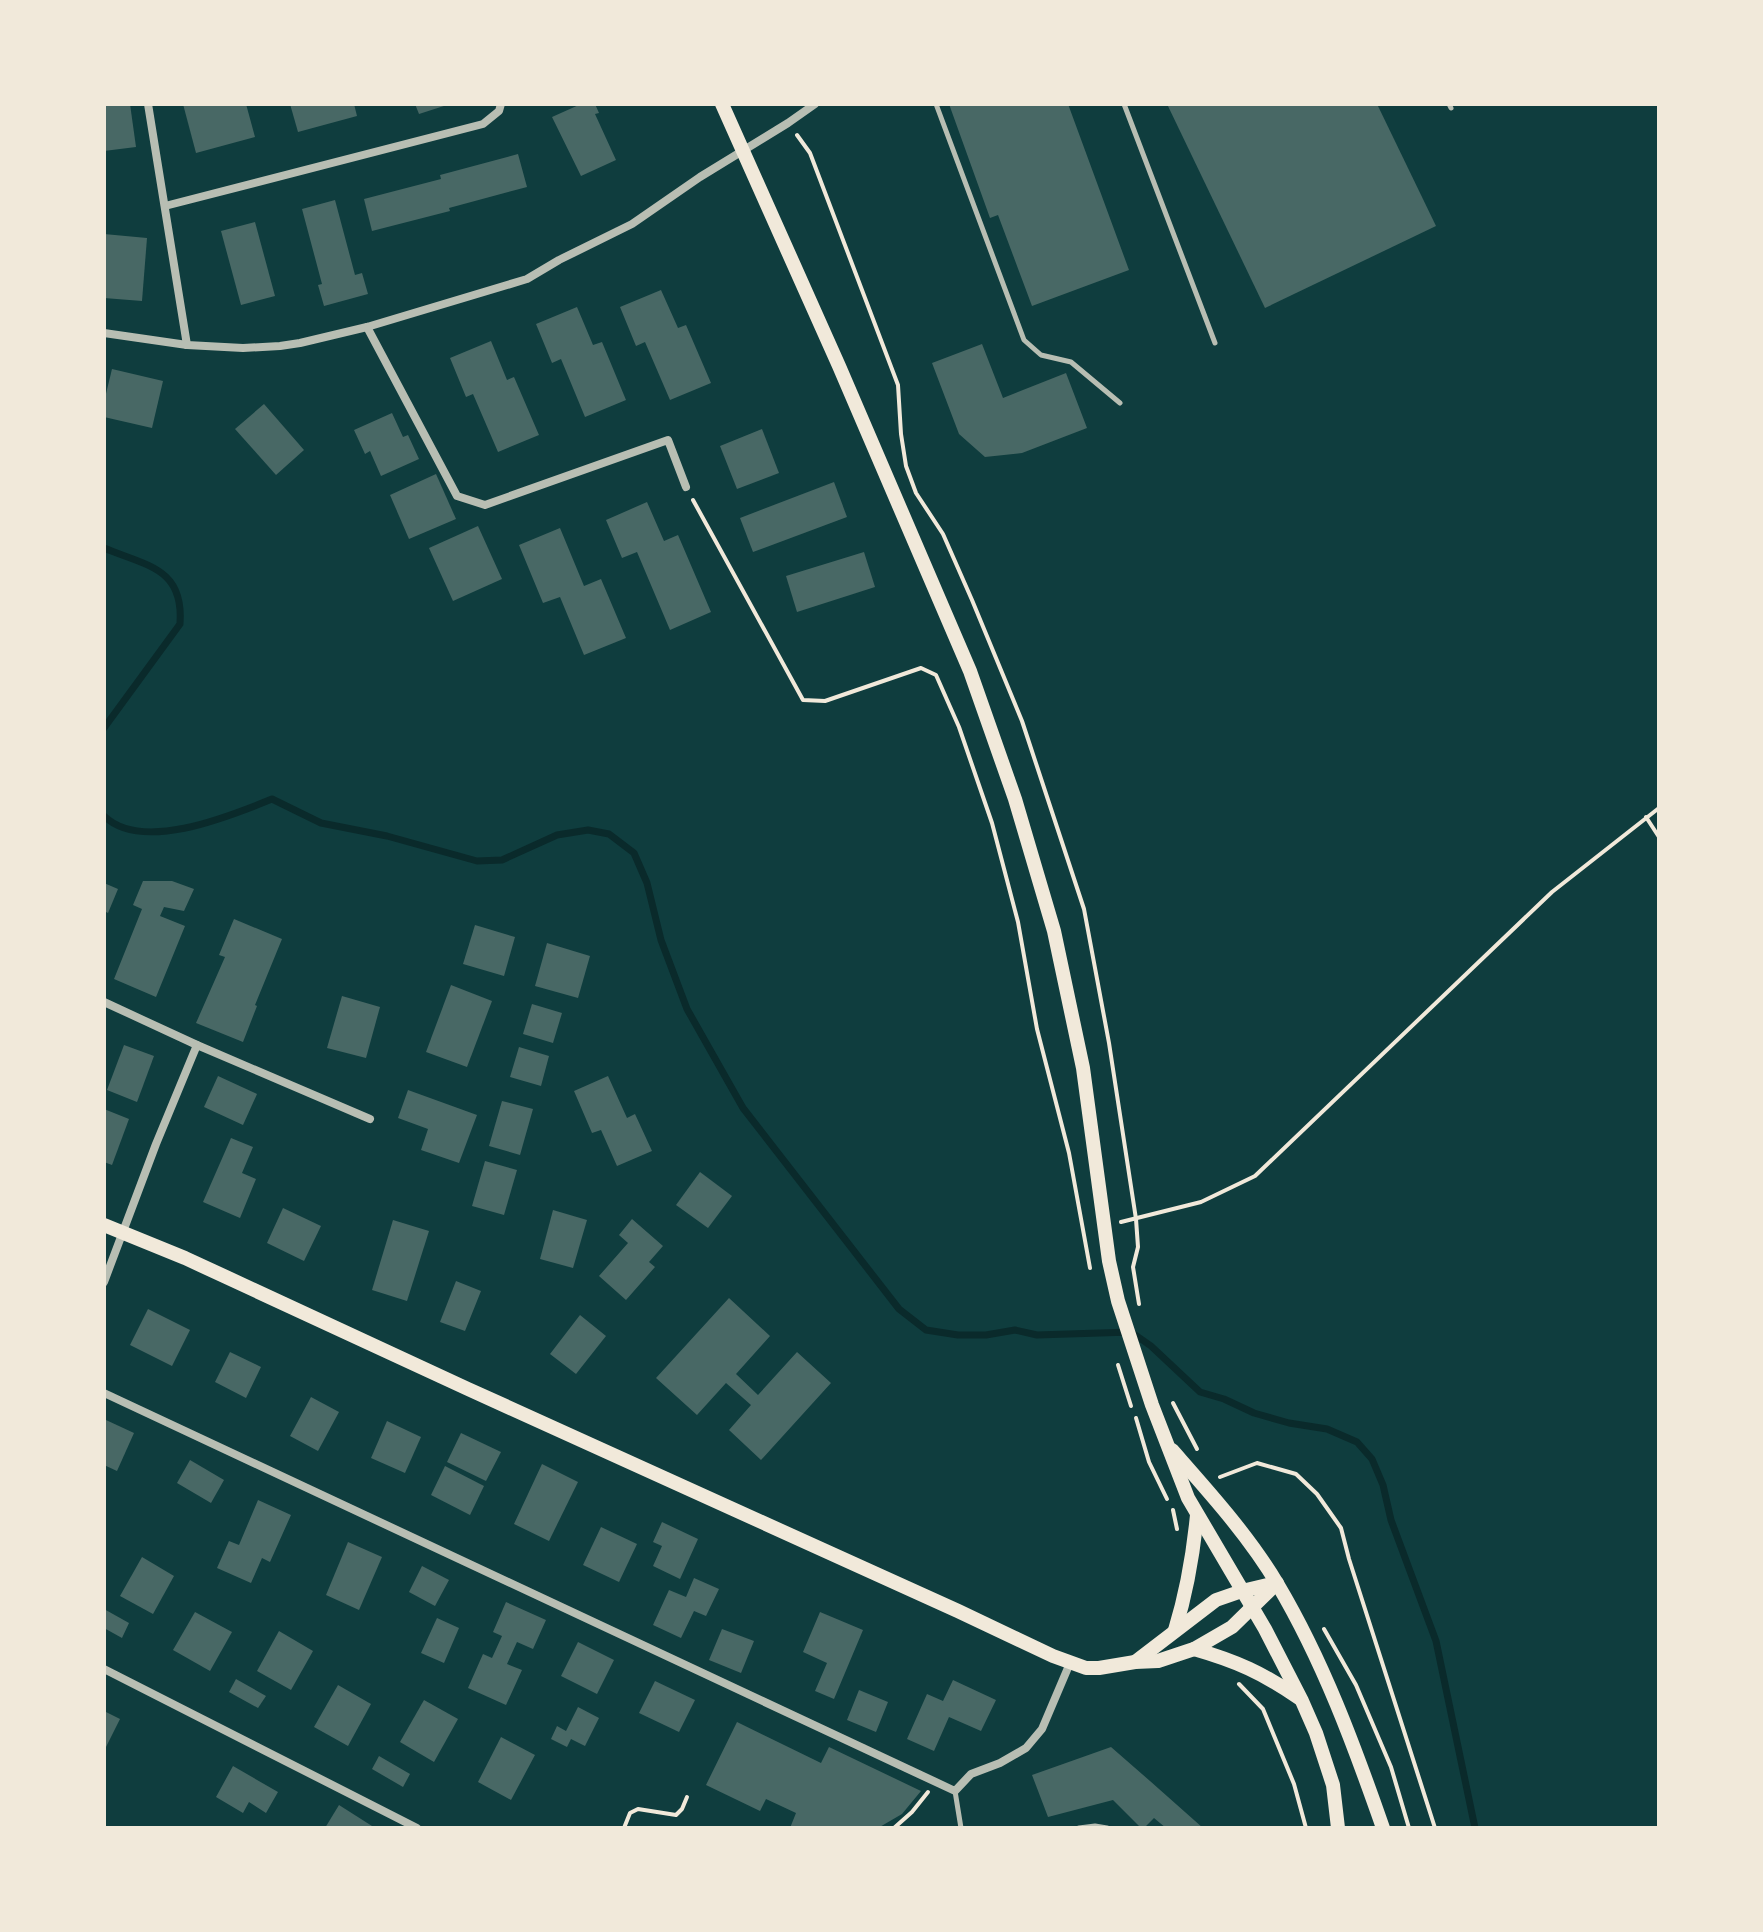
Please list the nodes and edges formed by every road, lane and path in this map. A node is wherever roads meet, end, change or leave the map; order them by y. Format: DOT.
graph roads {
  1 [pos="148,104"];
  2 [pos="501,104"];
  3 [pos="722,104"];
  4 [pos="815,104"];
  5 [pos="936,104"];
  6 [pos="1124,104"];
  7 [pos="743,151"];
  8 [pos="165,206"];
  9 [pos="367,327"];
  10 [pos="104,333"];
  11 [pos="1215,343"];
  12 [pos="187,345"];
  13 [pos="1120,403"];
  14 [pos="686,487"];
  15 [pos="1659,808"];
  16 [pos="1646,817"];
  17 [pos="1659,837"];
  18 [pos="104,1002"];
  19 [pos="197,1045"];
  20 [pos="370,1119"];
  21 [pos="1136,1219"];
  22 [pos="104,1225"];
  23 [pos="123,1233"];
  24 [pos="1092,1273"];
  25 [pos="104,1282"];
  26 [pos="104,1393"];
  27 [pos="1127,1394"];
  28 [pos="1169,1446"];
  29 [pos="1217,1478"];
  30 [pos="1197,1515"];
  31 [pos="1178,1536"];
  32 [pos="1277,1583"];
  33 [pos="1242,1591"];
  34 [pos="1253,1608"];
  35 [pos="1322,1625"];
  36 [pos="1175,1630"];
  37 [pos="1194,1649"];
  38 [pos="1135,1662"];
  39 [pos="1070,1663"];
  40 [pos="104,1669"];
  41 [pos="1229,1675"];
  42 [pos="1302,1701"];
  43 [pos="936,1782"];
  44 [pos="955,1791"];
  45 [pos="687,1797"];
  46 [pos="417,1828"];
  47 [pos="624,1828"];
  48 [pos="894,1828"];
  49 [pos="961,1828"];
  50 [pos="1079,1828"];
  51 [pos="1107,1828"];
  52 [pos="1306,1828"];
  53 [pos="1338,1828"];
  54 [pos="1383,1828"];
  55 [pos="1409,1828"];
  56 [pos="1435,1828"];
  1 -- 8 [label="street"];
  2 -- 8 [label="street"];
  3 -- 7 [label="main road"];
  4 -- 7 [label="street"];
  5 -- 13 [label="lane"];
  6 -- 11 [label="lane"];
  7 -- 9 [label="street"];
  7 -- 28 [label="main road"];
  8 -- 12 [label="street"];
  9 -- 12 [label="street"];
  9 -- 14 [label="street"];
  10 -- 12 [label="street"];
  14 -- 24 [label="path"];
  15 -- 16 [label="path"];
  16 -- 17 [label="path"];
  16 -- 21 [label="path"];
  18 -- 19 [label="street"];
  19 -- 20 [label="street"];
  19 -- 23 [label="street"];
  22 -- 23 [label="main road"];
  23 -- 25 [label="street"];
  23 -- 39 [label="main road"];
  26 -- 43 [label="street"];
  27 -- 31 [label="path"];
  28 -- 30 [label="main road"];
  28 -- 32 [label="main road"];
  29 -- 56 [label="path"];
  30 -- 33 [label="main road"];
  30 -- 36 [label="main road"];
  32 -- 33 [label="main road"];
  32 -- 34 [label="main road"];
  32 -- 54 [label="main road"];
  33 -- 34 [label="main road"];
  33 -- 36 [label="main road"];
  34 -- 37 [label="main road"];
  34 -- 42 [label="main road"];
  35 -- 55 [label="path"];
  36 -- 38 [label="main road"];
  37 -- 38 [label="main road"];
  37 -- 42 [label="main road"];
  38 -- 39 [label="main road"];
  39 -- 44 [label="street"];
  40 -- 46 [label="street"];
  41 -- 52 [label="path"];
  42 -- 53 [label="main road"];
  43 -- 44 [label="street"];
  43 -- 48 [label="path"];
  44 -- 49 [label="lane"];
  45 -- 47 [label="path"];
  50 -- 51 [label="lane"];
}
